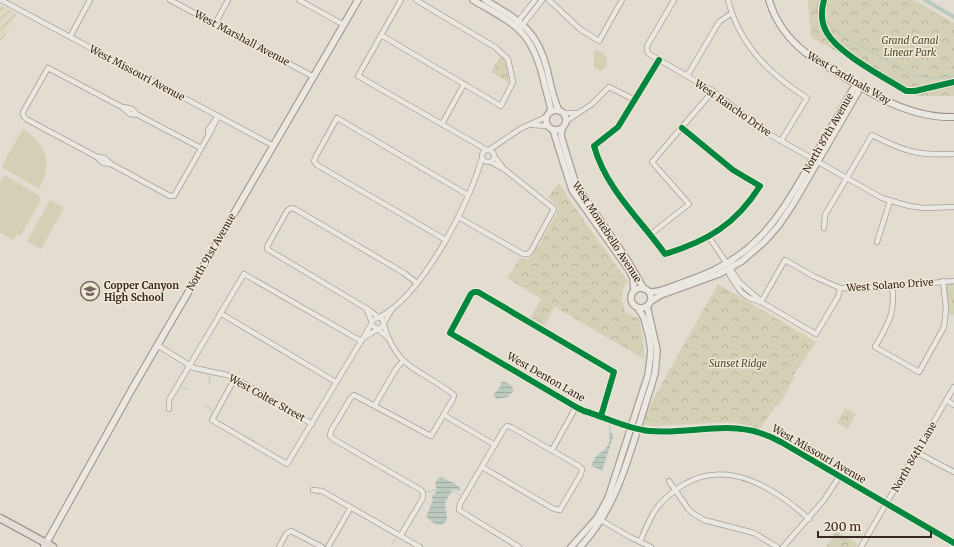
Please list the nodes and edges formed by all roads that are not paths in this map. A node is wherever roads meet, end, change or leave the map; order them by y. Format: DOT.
graph roads {
  1 [pos="1,0"];
  2 [pos="90,0"];
  3 [pos="170,0"];
  4 [pos="228,0"];
  5 [pos="299,0"];
  6 [pos="358,0"];
  7 [pos="401,0"];
  8 [pos="416,0"];
  9 [pos="473,0"];
  10 [pos="485,0"];
  11 [pos="535,0"];
  12 [pos="542,0"];
  13 [pos="549,0"];
  14 [pos="622,0"];
  15 [pos="674,0"];
  16 [pos="728,0"];
  17 [pos="769,0"];
  18 [pos="308,2"];
  19 [pos="732,13"];
  20 [pos="215,24"];
  21 [pos="519,24"];
  22 [pos="344,25"];
  23 [pos="381,35"];
  24 [pos="70,37"];
  25 [pos="659,60"];
  26 [pos="687,76"];
  27 [pos="314,77"];
  28 [pos="464,84"];
  29 [pos="859,85"];
  30 [pos="713,91"];
  31 [pos="635,100"];
  32 [pos="551,112"];
  33 [pos="561,112"];
  34 [pos="578,113"];
  35 [pos="218,116"];
  36 [pos="954,117"];
  37 [pos="546,118"];
  38 [pos="565,122"];
  39 [pos="442,124"];
  40 [pos="533,125"];
  41 [pos="547,126"];
  42 [pos="562,128"];
  43 [pos="682,128"];
  44 [pos="552,130"];
  45 [pos="781,141"];
  46 [pos="501,143"];
  47 [pos="474,144"];
  48 [pos="274,146"];
  49 [pos="201,148"];
  50 [pos="488,150"];
  51 [pos="954,154"];
  52 [pos="494,155"];
  53 [pos="482,157"];
  54 [pos="815,161"];
  55 [pos="490,162"];
  56 [pos="504,169"];
  57 [pos="478,172"];
  58 [pos="847,179"];
  59 [pos="468,195"];
  60 [pos="890,201"];
  61 [pos="954,207"];
  62 [pos="458,216"];
  63 [pos="824,228"];
  64 [pos="650,234"];
  65 [pos="709,237"];
  66 [pos="446,240"];
  67 [pos="877,242"];
  68 [pos="727,266"];
  69 [pos="943,281"];
  70 [pos="954,281"];
  71 [pos="417,282"];
  72 [pos="892,286"];
  73 [pos="840,288"];
  74 [pos="746,289"];
  75 [pos="646,290"];
  76 [pos="634,291"];
  77 [pos="743,294"];
  78 [pos="761,302"];
  79 [pos="649,304"];
  80 [pos="366,308"];
  81 [pos="393,308"];
  82 [pos="638,308"];
  83 [pos="220,314"];
  84 [pos="379,317"];
  85 [pos="372,322"];
  86 [pos="384,324"];
  87 [pos="377,329"];
  88 [pos="388,338"];
  89 [pos="362,340"];
  90 [pos="157,346"];
  91 [pos="403,361"];
  92 [pos="189,365"];
  93 [pos="235,378"];
  94 [pos="336,382"];
  95 [pos="954,387"];
  96 [pos="946,400"];
  97 [pos="375,405"];
  98 [pos="954,405"];
  99 [pos="576,407"];
  100 [pos="169,409"];
  101 [pos="444,415"];
  102 [pos="601,416"];
  103 [pos="312,424"];
  104 [pos="634,427"];
  105 [pos="495,445"];
  106 [pos="552,450"];
  107 [pos="916,452"];
  108 [pos="482,467"];
  109 [pos="954,472"];
  110 [pos="839,477"];
  111 [pos="668,481"];
  112 [pos="313,490"];
  113 [pos="675,490"];
  114 [pos="886,504"];
  115 [pos="351,507"];
  116 [pos="0,518"];
  117 [pos="809,518"];
  118 [pos="599,519"];
  119 [pos="400,535"];
  120 [pos="640,542"];
  121 [pos="954,543"];
  122 [pos="48,546"];
  123 [pos="279,547"];
  124 [pos="322,547"];
  125 [pos="328,547"];
  126 [pos="420,547"];
  127 [pos="517,547"];
  128 [pos="571,547"];
  129 [pos="580,547"];
  130 [pos="651,547"];
  131 [pos="777,547"];
  132 [pos="783,547"];
  133 [pos="861,547"];
  1 -- 24 [label="street, West Missouri Avenue"];
  2 -- 24 [label="street"];
  3 -- 20 [label="street, West Marshall Avenue"];
  4 -- 20 [label="street"];
  5 -- 18 [label="street"];
  6 -- 22 [label="main road, North 91st Avenue"];
  7 -- 23 [label="street"];
  8 -- 28 [label="street"];
  9 -- 21 [label="street"];
  10 -- 21 [label="street"];
  11 -- 21 [label="street"];
  12 -- 21 [label="street"];
  13 -- 14 [label="street"];
  15 -- 25 [label="street, West Rancho Drive"];
  16 -- 19 [label="street"];
  17 -- 29 [label="main road, West Cardinals Way"];
  18 -- 22 [label="street"];
  19 -- 26 [label="street"];
  19 -- 45 [label="street"];
  20 -- 27 [label="street, West Marshall Avenue"];
  21 -- 32 [label="street"];
  21 -- 33 [label="street"];
  22 -- 27 [label="main road, North 91st Avenue"];
  23 -- 28 [label="street"];
  23 -- 39 [label="street"];
  24 -- 35 [label="street, West Missouri Avenue"];
  25 -- 26 [label="street, West Rancho Drive"];
  25 -- 31 [label="street"];
  26 -- 30 [label="street, West Rancho Drive"];
  27 -- 48 [label="main road, North 91st Avenue"];
  28 -- 39 [label="street"];
  29 -- 36 [label="main road, West Cardinals Way"];
  29 -- 54 [label="street, North 87th Avenue"];
  30 -- 43 [label="street"];
  30 -- 45 [label="street, West Rancho Drive"];
  31 -- 34 [label="street"];
  31 -- 64 [label="street"];
  32 -- 33 [label="street"];
  32 -- 37 [label="street"];
  33 -- 34 [label="street"];
  33 -- 38 [label="street"];
  34 -- 38 [label="street"];
  35 -- 48 [label="street, West Missouri Avenue"];
  35 -- 49 [label="street"];
  37 -- 40 [label="street"];
  37 -- 41 [label="street"];
  38 -- 42 [label="street"];
  39 -- 47 [label="street"];
  40 -- 41 [label="street"];
  40 -- 46 [label="street"];
  41 -- 44 [label="street"];
  42 -- 44 [label="street"];
  42 -- 75 [label="street, West Montebello Avenue"];
  43 -- 64 [label="street"];
  43 -- 65 [label="street"];
  44 -- 76 [label="street, West Montebello Avenue"];
  45 -- 54 [label="street, West Rancho Drive"];
  46 -- 50 [label="street"];
  46 -- 52 [label="street"];
  47 -- 50 [label="street"];
  47 -- 53 [label="street"];
  48 -- 90 [label="main road, North 91st Avenue"];
  49 -- 49 [label="street"];
  50 -- 52 [label="street"];
  50 -- 53 [label="street"];
  51 -- 58 [label="street"];
  52 -- 55 [label="street"];
  52 -- 56 [label="street"];
  53 -- 55 [label="street"];
  53 -- 57 [label="street"];
  54 -- 58 [label="street, West Rancho Drive"];
  54 -- 68 [label="street, North 87th Avenue"];
  55 -- 56 [label="street"];
  55 -- 57 [label="street"];
  56 -- 62 [label="street"];
  57 -- 59 [label="street"];
  58 -- 60 [label="street, West Rancho Drive"];
  58 -- 63 [label="street"];
  59 -- 62 [label="street"];
  59 -- 66 [label="street"];
  60 -- 61 [label="street, West Rancho Drive"];
  60 -- 67 [label="street"];
  62 -- 66 [label="street"];
  64 -- 65 [label="street"];
  65 -- 68 [label="street"];
  66 -- 71 [label="street"];
  68 -- 74 [label="street"];
  68 -- 75 [label="street, North 87th Avenue"];
  68 -- 77 [label="street"];
  68 -- 79 [label="street, North 87th Avenue"];
  69 -- 70 [label="street, West Solano Drive"];
  69 -- 72 [label="street, West Solano Drive"];
  69 -- 72 [label="street"];
  71 -- 80 [label="street"];
  71 -- 81 [label="street"];
  72 -- 73 [label="street, West Solano Drive"];
  73 -- 78 [label="street, West Solano Drive"];
  73 -- 78 [label="street"];
  74 -- 77 [label="street"];
  74 -- 78 [label="street"];
  75 -- 76 [label="street"];
  75 -- 79 [label="street"];
  76 -- 82 [label="street"];
  77 -- 78 [label="street"];
  79 -- 82 [label="street"];
  79 -- 104 [label="street"];
  80 -- 84 [label="street"];
  80 -- 85 [label="street"];
  81 -- 84 [label="street"];
  81 -- 86 [label="street"];
  82 -- 104 [label="street"];
  83 -- 89 [label="street"];
  83 -- 92 [label="street"];
  83 -- 94 [label="street"];
  84 -- 85 [label="street"];
  84 -- 86 [label="street"];
  85 -- 87 [label="street"];
  85 -- 89 [label="street"];
  86 -- 87 [label="street"];
  86 -- 88 [label="street"];
  87 -- 88 [label="street"];
  87 -- 89 [label="street"];
  88 -- 91 [label="street"];
  89 -- 94 [label="street"];
  90 -- 92 [label="street, West Colter Street"];
  90 -- 122 [label="main road, North 91st Avenue"];
  91 -- 97 [label="street"];
  91 -- 101 [label="street"];
  92 -- 93 [label="street, West Colter Street"];
  92 -- 100 [label="street"];
  93 -- 103 [label="street, West Colter Street"];
  93 -- 103 [label="street"];
  94 -- 103 [label="street"];
  95 -- 96 [label="street, North 84th Lane"];
  96 -- 98 [label="street"];
  96 -- 107 [label="street, North 84th Lane"];
  97 -- 101 [label="street"];
  97 -- 119 [label="street"];
  99 -- 102 [label="street, West Denton Lane"];
  99 -- 102 [label="street, West Denton Lane"];
  99 -- 106 [label="street"];
  101 -- 105 [label="street"];
  102 -- 104 [label="street, West Denton Lane"];
  104 -- 110 [label="street, West Missouri Avenue"];
  104 -- 118 [label="street"];
  105 -- 106 [label="street"];
  105 -- 108 [label="street"];
  106 -- 108 [label="street"];
  107 -- 109 [label="street"];
  107 -- 114 [label="street, North 84th Lane"];
  108 -- 127 [label="street"];
  110 -- 114 [label="street, West Missouri Avenue"];
  110 -- 117 [label="street"];
  111 -- 113 [label="street"];
  112 -- 115 [label="street"];
  113 -- 117 [label="street"];
  113 -- 120 [label="street"];
  113 -- 131 [label="street"];
  114 -- 121 [label="street, West Missouri Avenue"];
  114 -- 133 [label="street, North 84th Lane"];
  115 -- 119 [label="street"];
  115 -- 125 [label="street"];
  116 -- 122 [label="main road"];
  117 -- 132 [label="street"];
  118 -- 120 [label="street"];
  118 -- 128 [label="street"];
  118 -- 129 [label="street"];
  119 -- 126 [label="street"];
  120 -- 130 [label="street"];
  123 -- 124 [label="street"];
}
